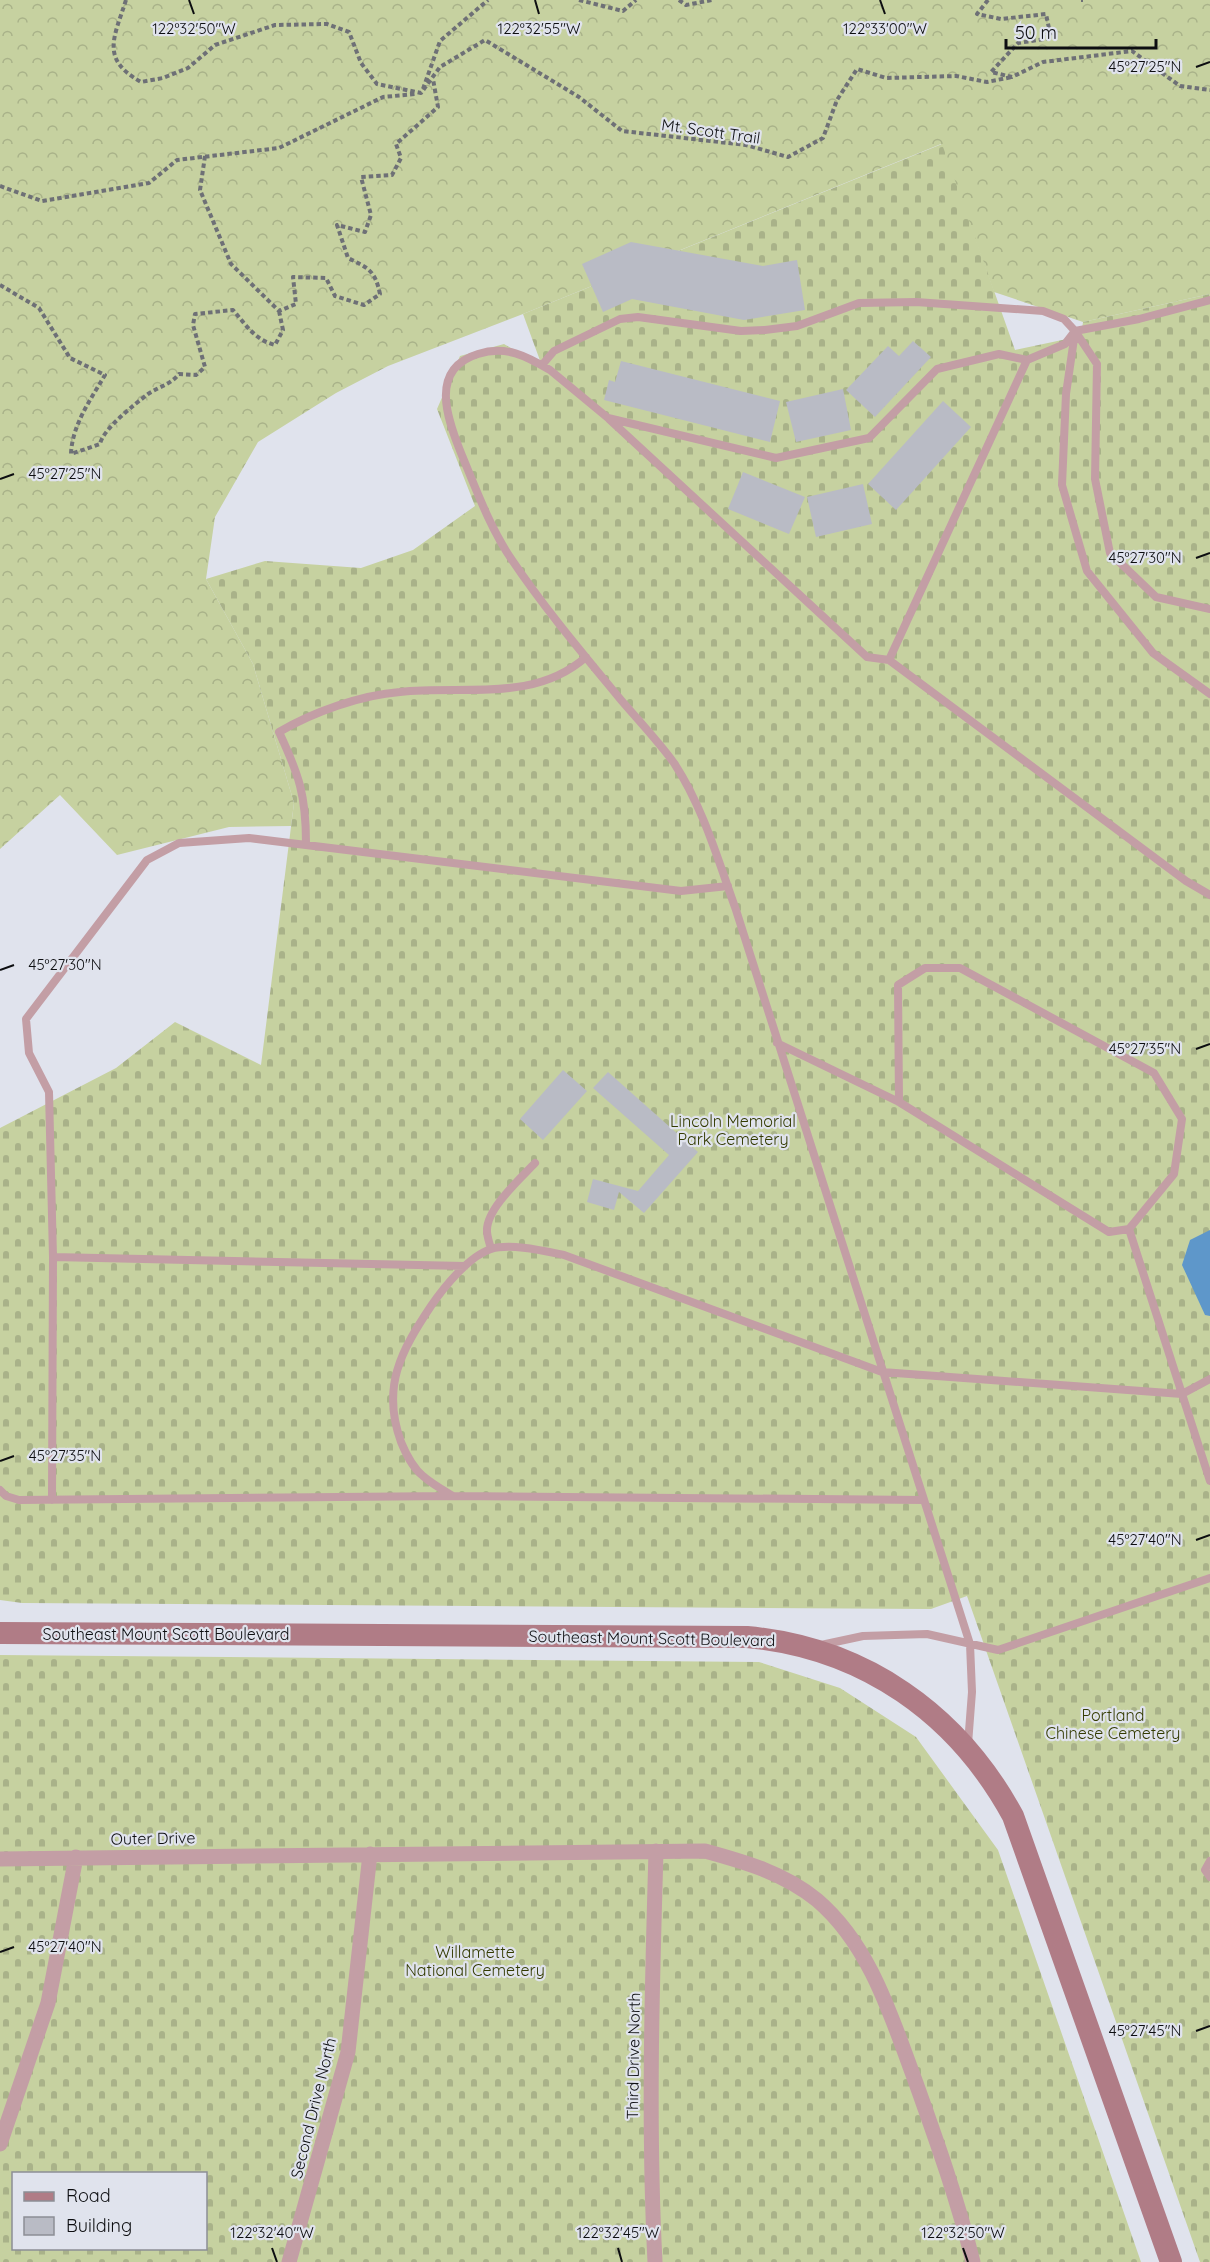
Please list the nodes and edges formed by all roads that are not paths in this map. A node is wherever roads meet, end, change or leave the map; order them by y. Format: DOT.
graph roads {
  1 [pos="1210,300"];
  2 [pos="1076,331"];
  3 [pos="1028,360"];
  4 [pos="542,365"];
  5 [pos="608,418"];
  6 [pos="1210,609"];
  7 [pos="586,657"];
  8 [pos="889,660"];
  9 [pos="1210,694"];
  10 [pos="306,843"];
  11 [pos="728,886"];
  12 [pos="1210,895"];
  13 [pos="777,1042"];
  14 [pos="899,1102"];
  15 [pos="535,1163"];
  16 [pos="1129,1229"];
  17 [pos="491,1249"];
  18 [pos="53,1257"];
  19 [pos="465,1266"];
  20 [pos="882,1372"];
  21 [pos="1210,1379"];
  22 [pos="1182,1394"];
  23 [pos="1210,1481"];
  24 [pos="0,1490"];
  25 [pos="453,1496"];
  26 [pos="52,1500"];
  27 [pos="924,1500"];
  28 [pos="1210,1578"];
  29 [pos="0,1633"];
  30 [pos="970,1644"];
  31 [pos="811,1647"];
  32 [pos="968,1748"];
  33 [pos="656,1851"];
  34 [pos="370,1854"];
  35 [pos="76,1857"];
  36 [pos="0,1859"];
  37 [pos="1210,1862"];
  38 [pos="1210,1877"];
  39 [pos="0,2144"];
  40 [pos="289,2262"];
  41 [pos="655,2262"];
  42 [pos="973,2262"];
  43 [pos="1171,2262"];
  1 -- 2 [label="lane"];
  2 -- 3 [label="lane"];
  2 -- 4 [label="lane"];
  2 -- 6 [label="lane"];
  2 -- 9 [label="lane"];
  3 -- 5 [label="lane"];
  3 -- 8 [label="lane"];
  4 -- 5 [label="lane"];
  4 -- 7 [label="lane"];
  5 -- 8 [label="lane"];
  7 -- 10 [label="lane"];
  7 -- 11 [label="lane"];
  8 -- 12 [label="lane"];
  10 -- 11 [label="lane"];
  10 -- 18 [label="lane"];
  11 -- 13 [label="lane"];
  13 -- 14 [label="lane"];
  13 -- 20 [label="lane"];
  14 -- 16 [label="lane"];
  14 -- 16 [label="lane"];
  15 -- 17 [label="lane"];
  16 -- 22 [label="lane"];
  17 -- 19 [label="lane"];
  17 -- 20 [label="lane"];
  18 -- 19 [label="lane"];
  18 -- 26 [label="lane"];
  19 -- 25 [label="lane"];
  20 -- 22 [label="lane"];
  20 -- 27 [label="lane"];
  21 -- 22 [label="lane"];
  22 -- 23 [label="lane"];
  24 -- 26 [label="lane"];
  25 -- 26 [label="lane"];
  25 -- 27 [label="lane"];
  27 -- 30 [label="lane"];
  28 -- 30 [label="lane"];
  29 -- 31 [label="main road, Southeast Mount Scott Boulevard"];
  30 -- 31 [label="lane"];
  30 -- 32 [label="lane"];
  31 -- 32 [label="main road, Southeast Mount Scott Boulevard"];
  32 -- 43 [label="main road, Southeast Mount Scott Boulevard"];
  33 -- 34 [label="street, Outer Drive"];
  33 -- 41 [label="street, Third Drive North"];
  33 -- 42 [label="street, Outer Drive"];
  34 -- 35 [label="street, Outer Drive"];
  34 -- 40 [label="street, Second Drive North"];
  35 -- 36 [label="street, Outer Drive"];
  35 -- 39 [label="street"];
  37 -- 38 [label="lane"];
}
